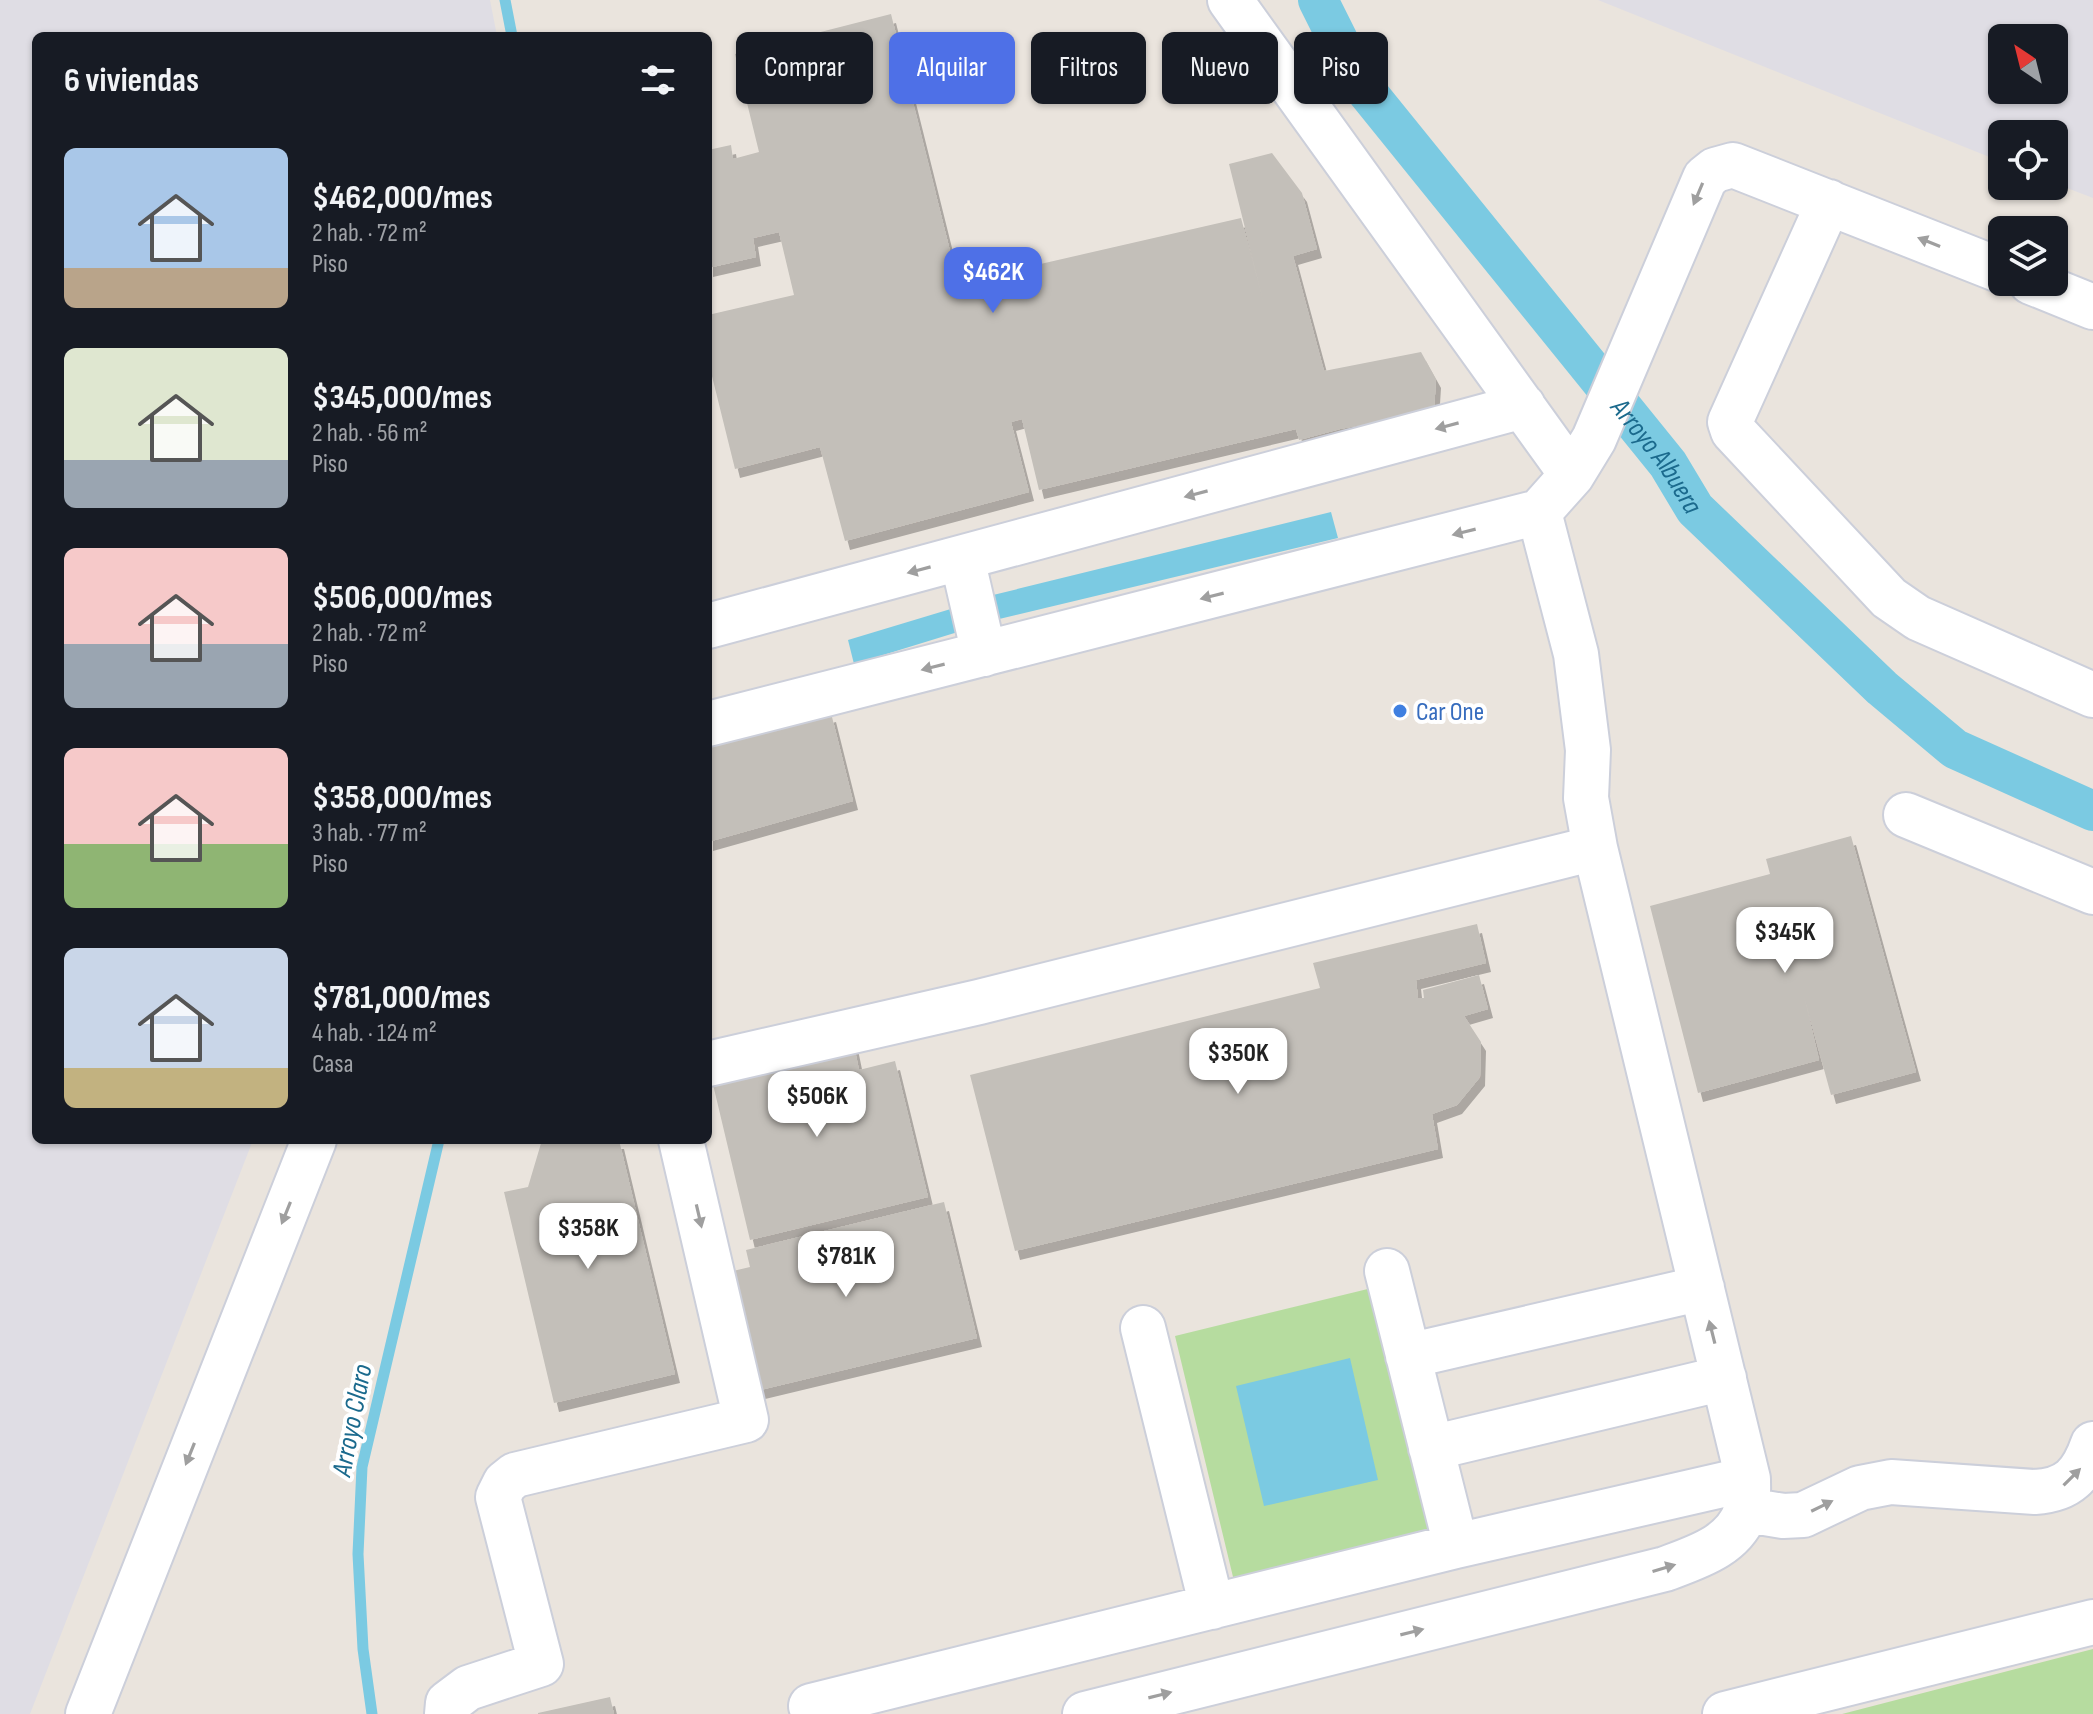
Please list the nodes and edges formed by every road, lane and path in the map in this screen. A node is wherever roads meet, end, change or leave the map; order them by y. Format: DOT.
graph roads {
  1 [pos="1230,0"];
  2 [pos="1829,202"];
  3 [pos="1988,265"];
  4 [pos="2066,296"];
  5 [pos="2093,307"];
  6 [pos="1523,406"];
  7 [pos="1583,457"];
  8 [pos="1539,512"];
  9 [pos="962,558"];
  10 [pos="712,625"];
  11 [pos="984,654"];
  12 [pos="2093,695"];
  13 [pos="712,723"];
  14 [pos="1906,815"];
  15 [pos="1595,848"];
  16 [pos="2093,892"];
  17 [pos="712,1063"];
  18 [pos="312,1144"];
  19 [pos="682,1144"];
  20 [pos="1387,1271"];
  21 [pos="1702,1288"];
  22 [pos="1143,1328"];
  23 [pos="1408,1356"];
  24 [pos="1724,1378"];
  25 [pos="2093,1444"];
  26 [pos="1431,1448"];
  27 [pos="1748,1494"];
  28 [pos="1456,1546"];
  29 [pos="1212,1607"];
  30 [pos="2093,1622"];
  31 [pos="811,1706"];
  32 [pos="88,1714"];
  33 [pos="447,1714"];
  34 [pos="1085,1714"];
  35 [pos="1725,1714"];
  1 -- 6 [label="street"];
  3 -- 2 [label="street, one-way"];
  2 -- 7 [label="street, one-way"];
  2 -- 12 [label="street"];
  4 -- 5 [label="street"];
  6 -- 7 [label="street"];
  6 -- 9 [label="street, one-way"];
  7 -- 8 [label="street"];
  8 -- 11 [label="street, one-way"];
  8 -- 15 [label="street"];
  9 -- 10 [label="street, one-way"];
  9 -- 11 [label="street"];
  11 -- 13 [label="street, one-way"];
  14 -- 16 [label="street"];
  15 -- 17 [label="street"];
  15 -- 21 [label="street"];
  18 -- 32 [label="street, one-way"];
  19 -- 33 [label="street, one-way"];
  20 -- 23 [label="street"];
  21 -- 23 [label="street"];
  24 -- 21 [label="street, one-way"];
  22 -- 29 [label="street"];
  23 -- 26 [label="street"];
  24 -- 26 [label="street"];
  24 -- 27 [label="street"];
  27 -- 25 [label="street, one-way"];
  26 -- 28 [label="street"];
  27 -- 28 [label="street"];
  34 -- 27 [label="street, one-way"];
  28 -- 29 [label="street"];
  29 -- 31 [label="street"];
  30 -- 35 [label="street"];
}
